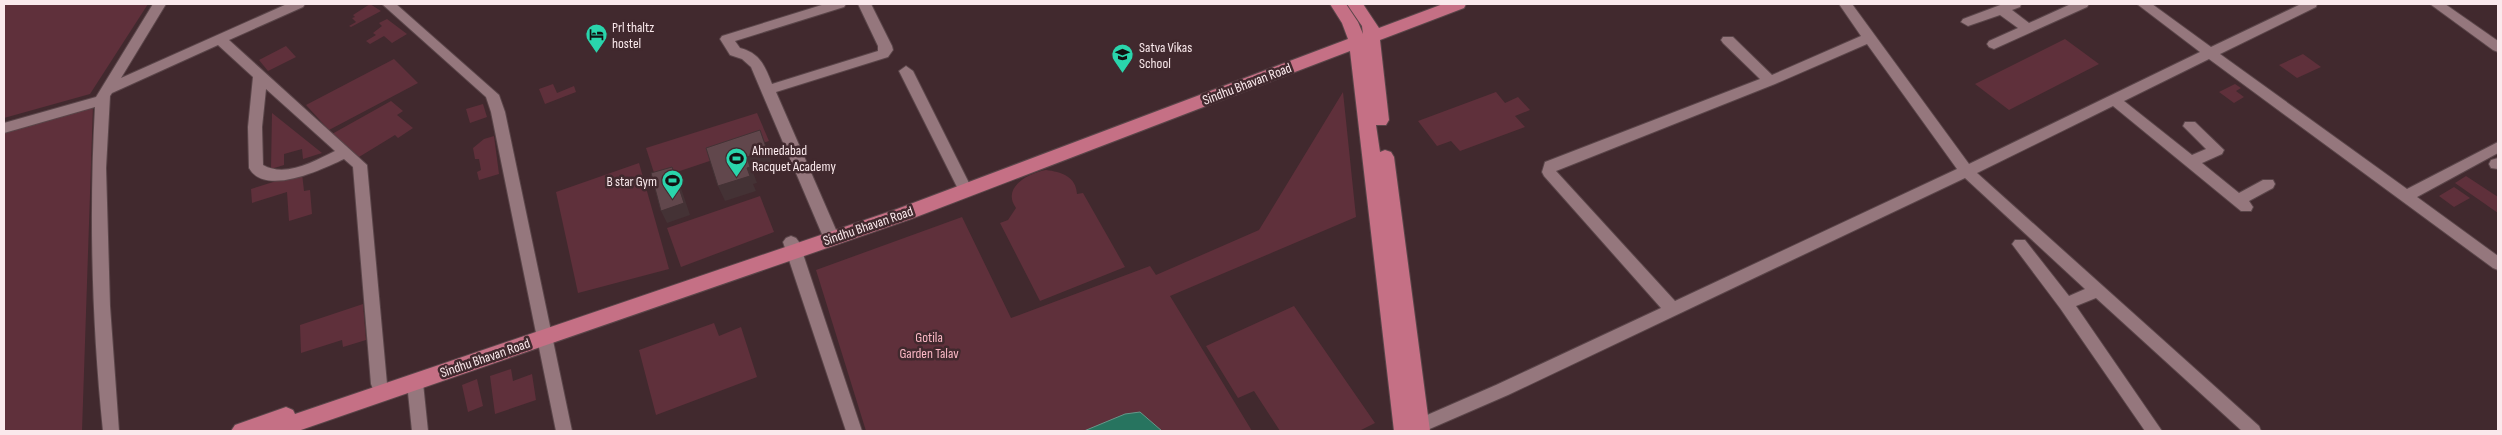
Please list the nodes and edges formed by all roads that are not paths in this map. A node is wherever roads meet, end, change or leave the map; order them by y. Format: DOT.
graph roads {
  1 [pos="160,4"];
  2 [pos="298,4"];
  3 [pos="388,4"];
  4 [pos="839,4"];
  5 [pos="865,4"];
  6 [pos="1338,4"];
  7 [pos="1355,4"];
  8 [pos="1426,4"];
  9 [pos="1458,4"];
  10 [pos="1845,4"];
  11 [pos="2015,4"];
  12 [pos="2143,4"];
  13 [pos="2311,4"];
  14 [pos="2436,4"];
  15 [pos="2450,4"];
  16 [pos="2076,5"];
  17 [pos="2001,9"];
  18 [pos="1968,22"];
  19 [pos="2028,28"];
  20 [pos="1363,34"];
  21 [pos="1870,38"];
  22 [pos="2498,38"];
  23 [pos="220,40"];
  24 [pos="1728,40"];
  25 [pos="1994,44"];
  26 [pos="2498,47"];
  27 [pos="2209,54"];
  28 [pos="1319,56"];
  29 [pos="906,71"];
  30 [pos="1360,73"];
  31 [pos="260,76"];
  32 [pos="1770,81"];
  33 [pos="768,90"];
  34 [pos="104,95"];
  35 [pos="2114,100"];
  36 [pos="2190,126"];
  37 [pos="4,128"];
  38 [pos="2498,147"];
  39 [pos="345,152"];
  40 [pos="2191,162"];
  41 [pos="1966,171"];
  42 [pos="962,182"];
  43 [pos="2268,184"];
  44 [pos="2404,197"];
  45 [pos="830,234"];
  46 [pos="2020,244"];
  47 [pos="792,247"];
  48 [pos="2498,264"];
  49 [pos="2098,290"];
  50 [pos="2066,304"];
  51 [pos="1672,309"];
  52 [pos="543,333"];
  53 [pos="415,383"];
  54 [pos="379,384"];
  55 [pos="1413,430"];
  56 [pos="111,431"];
  57 [pos="242,431"];
  58 [pos="272,431"];
  59 [pos="420,431"];
  60 [pos="564,431"];
  61 [pos="854,431"];
  62 [pos="2154,431"];
  63 [pos="2253,431"];
  1 -- 34 [label="street"];
  2 -- 23 [label="street"];
  3 -- 52 [label="street"];
  4 -- 33 [label="street"];
  5 -- 33 [label="street"];
  6 -- 20 [label="main road"];
  7 -- 20 [label="main road"];
  8 -- 20 [label="main road, Sindhu Bhavan Road"];
  9 -- 20 [label="main road, Sindhu Bhavan Road"];
  10 -- 21 [label="street"];
  11 -- 17 [label="street"];
  12 -- 27 [label="street"];
  13 -- 27 [label="street"];
  14 -- 26 [label="street"];
  15 -- 22 [label="street"];
  16 -- 19 [label="street"];
  17 -- 18 [label="street"];
  17 -- 19 [label="street"];
  19 -- 25 [label="street"];
  20 -- 28 [label="main road, Sindhu Bhavan Road"];
  20 -- 30 [label="main road"];
  20 -- 42 [label="main road, Sindhu Bhavan Road"];
  20 -- 55 [label="main road"];
  21 -- 32 [label="street"];
  21 -- 41 [label="street"];
  23 -- 31 [label="street"];
  23 -- 34 [label="street"];
  24 -- 32 [label="street"];
  27 -- 35 [label="street"];
  27 -- 44 [label="street"];
  28 -- 30 [label="main road"];
  28 -- 45 [label="main road, Sindhu Bhavan Road"];
  29 -- 42 [label="street"];
  30 -- 55 [label="main road"];
  31 -- 39 [label="street"];
  31 -- 39 [label="street"];
  32 -- 51 [label="street"];
  33 -- 45 [label="street"];
  34 -- 37 [label="street"];
  34 -- 56 [label="street"];
  35 -- 40 [label="street"];
  35 -- 41 [label="street"];
  36 -- 40 [label="street"];
  38 -- 44 [label="street"];
  39 -- 54 [label="street"];
  40 -- 43 [label="street"];
  41 -- 49 [label="street"];
  41 -- 51 [label="street"];
  42 -- 45 [label="main road, Sindhu Bhavan Road"];
  44 -- 48 [label="street"];
  45 -- 47 [label="main road, Sindhu Bhavan Road"];
  46 -- 50 [label="street"];
  47 -- 52 [label="main road, Sindhu Bhavan Road"];
  47 -- 61 [label="street"];
  49 -- 50 [label="street"];
  49 -- 63 [label="street"];
  50 -- 62 [label="street"];
  51 -- 55 [label="street"];
  52 -- 53 [label="main road, Sindhu Bhavan Road"];
  52 -- 54 [label="main road, Sindhu Bhavan Road"];
  52 -- 60 [label="street"];
  53 -- 58 [label="main road, Sindhu Bhavan Road"];
  53 -- 59 [label="street"];
  54 -- 57 [label="main road, Sindhu Bhavan Road"];
}
